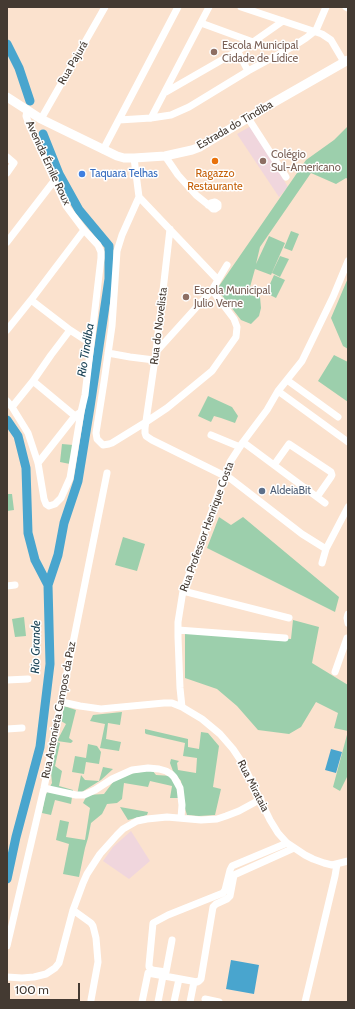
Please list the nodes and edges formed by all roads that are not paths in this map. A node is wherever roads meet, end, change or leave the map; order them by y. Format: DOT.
graph roads {
  1 [pos="105,7"];
  2 [pos="178,7"];
  3 [pos="209,7"];
  4 [pos="240,7"];
  5 [pos="326,7"];
  6 [pos="283,21"];
  7 [pos="201,23"];
  8 [pos="314,31"];
  9 [pos="252,42"];
  10 [pos="237,50"];
  11 [pos="346,61"];
  12 [pos="248,71"];
  13 [pos="166,92"];
  14 [pos="7,97"];
  15 [pos="27,111"];
  16 [pos="151,118"];
  17 [pos="248,118"];
  18 [pos="41,119"];
  19 [pos="119,120"];
  20 [pos="103,150"];
  21 [pos="165,156"];
  22 [pos="7,157"];
  23 [pos="134,158"];
  24 [pos="7,173"];
  25 [pos="286,177"];
  26 [pos="54,181"];
  27 [pos="140,197"];
  28 [pos="208,205"];
  29 [pos="170,229"];
  30 [pos="84,230"];
  31 [pos="7,242"];
  32 [pos="348,260"];
  33 [pos="227,265"];
  34 [pos="218,280"];
  35 [pos="212,290"];
  36 [pos="31,300"];
  37 [pos="7,330"];
  38 [pos="70,330"];
  39 [pos="90,343"];
  40 [pos="156,352"];
  41 [pos="108,353"];
  42 [pos="154,360"];
  43 [pos="287,380"];
  44 [pos="33,381"];
  45 [pos="278,391"];
  46 [pos="9,404"];
  47 [pos="78,414"];
  48 [pos="338,417"];
  49 [pos="146,422"];
  50 [pos="211,435"];
  51 [pos="348,442"];
  52 [pos="241,444"];
  53 [pos="38,462"];
  54 [pos="274,465"];
  55 [pos="107,474"];
  56 [pos="225,475"];
  57 [pos="317,497"];
  58 [pos="325,503"];
  59 [pos="348,506"];
  60 [pos="326,549"];
  61 [pos="322,564"];
  62 [pos="183,591"];
  63 [pos="348,614"];
  64 [pos="289,618"];
  65 [pos="348,623"];
  66 [pos="178,630"];
  67 [pos="285,638"];
  68 [pos="347,638"];
  69 [pos="345,656"];
  70 [pos="335,672"];
  71 [pos="28,679"];
  72 [pos="7,680"];
  73 [pos="62,702"];
  74 [pos="182,707"];
  75 [pos="22,728"];
  76 [pos="7,729"];
  77 [pos="44,788"];
  78 [pos="261,799"];
  79 [pos="181,818"];
  80 [pos="287,843"];
  81 [pos="294,848"];
  82 [pos="348,861"];
  83 [pos="337,864"];
  84 [pos="73,910"];
  85 [pos="172,940"];
  86 [pos="7,946"];
  87 [pos="163,976"];
  88 [pos="7,977"];
  89 [pos="179,979"];
  90 [pos="194,982"];
  91 [pos="204,999"];
  92 [pos="91,1000"];
  93 [pos="142,1002"];
  94 [pos="158,1002"];
  95 [pos="174,1002"];
  96 [pos="190,1002"];
  97 [pos="217,1002"];
  98 [pos="305,1002"];
  1 -- 18 [label="street, Rua Pajurá"];
  2 -- 19 [label="street"];
  3 -- 7 [label="street"];
  4 -- 6 [label="street"];
  5 -- 8 [label="street"];
  6 -- 8 [label="street"];
  6 -- 9 [label="street"];
  7 -- 9 [label="street"];
  7 -- 13 [label="street"];
  8 -- 11 [label="street"];
  8 -- 12 [label="street"];
  9 -- 10 [label="street"];
  10 -- 12 [label="street"];
  10 -- 13 [label="street"];
  11 -- 17 [label="main road, Estrada do Tindiba"];
  12 -- 16 [label="street"];
  13 -- 16 [label="street"];
  14 -- 15 [label="main road, Estrada do Tindiba"];
  15 -- 18 [label="main road, Estrada do Tindiba"];
  15 -- 26 [label="street, Avenida Émile Roux"];
  16 -- 19 [label="street"];
  17 -- 21 [label="main road, Estrada do Tindiba"];
  17 -- 25 [label="street"];
  18 -- 20 [label="main road, Estrada do Tindiba"];
  19 -- 20 [label="street"];
  20 -- 23 [label="main road, Estrada do Tindiba"];
  21 -- 23 [label="main road, Estrada do Tindiba"];
  21 -- 28 [label="street"];
  22 -- 24 [label="street"];
  23 -- 27 [label="street"];
  26 -- 30 [label="street, Avenida Émile Roux"];
  26 -- 31 [label="street"];
  27 -- 29 [label="street"];
  27 -- 41 [label="street"];
  29 -- 34 [label="street"];
  29 -- 40 [label="street, Rua do Novelista"];
  30 -- 36 [label="street"];
  30 -- 39 [label="street, Avenida Émile Roux"];
  32 -- 43 [label="street, Rua Professor Henrique Costa"];
  33 -- 34 [label="street"];
  34 -- 35 [label="street"];
  35 -- 40 [label="street"];
  35 -- 49 [label="street"];
  36 -- 37 [label="street"];
  36 -- 38 [label="street"];
  38 -- 39 [label="street"];
  38 -- 44 [label="street"];
  39 -- 47 [label="street, Avenida Émile Roux"];
  40 -- 42 [label="street, Rua do Novelista"];
  41 -- 42 [label="street"];
  41 -- 49 [label="street"];
  42 -- 49 [label="street, Rua do Novelista"];
  43 -- 45 [label="street, Rua Professor Henrique Costa"];
  43 -- 48 [label="street"];
  44 -- 46 [label="street"];
  44 -- 47 [label="street"];
  45 -- 51 [label="street"];
  45 -- 52 [label="street, Rua Professor Henrique Costa"];
  46 -- 53 [label="street"];
  47 -- 53 [label="street"];
  47 -- 53 [label="street, Avenida Émile Roux"];
  49 -- 56 [label="street"];
  50 -- 52 [label="street"];
  52 -- 54 [label="street"];
  52 -- 56 [label="street, Rua Professor Henrique Costa"];
  54 -- 57 [label="street"];
  54 -- 57 [label="street"];
  55 -- 73 [label="street, Rua Antonieta Campos da Paz"];
  56 -- 60 [label="street"];
  56 -- 62 [label="street, Rua Professor Henrique Costa"];
  57 -- 58 [label="street"];
  59 -- 60 [label="street"];
  60 -- 61 [label="street"];
  62 -- 64 [label="street"];
  62 -- 66 [label="street, Rua Professor Henrique Costa"];
  63 -- 65 [label="street"];
  66 -- 67 [label="street"];
  66 -- 74 [label="street, Rua Professor Henrique Costa"];
  68 -- 69 [label="street"];
  69 -- 70 [label="street"];
  71 -- 72 [label="street"];
  73 -- 74 [label="street, Rua Mirataia"];
  73 -- 77 [label="street, Rua Antonieta Campos da Paz"];
  74 -- 78 [label="street, Rua Mirataia"];
  75 -- 76 [label="street"];
  77 -- 79 [label="street"];
  77 -- 86 [label="street, Rua Antonieta Campos da Paz"];
  78 -- 79 [label="street"];
  78 -- 80 [label="street, Rua Mirataia"];
  79 -- 84 [label="street"];
  80 -- 81 [label="street, Rua Mirataia"];
  80 -- 85 [label="street"];
  81 -- 83 [label="street, Rua Mirataia"];
  81 -- 90 [label="street"];
  82 -- 83 [label="street, Rua Mirataia"];
  83 -- 98 [label="street"];
  84 -- 88 [label="street"];
  84 -- 92 [label="street"];
  87 -- 89 [label="street"];
  87 -- 93 [label="street"];
  87 -- 94 [label="street"];
  89 -- 90 [label="street"];
  89 -- 95 [label="street"];
  90 -- 96 [label="street"];
  91 -- 97 [label="street"];
}
